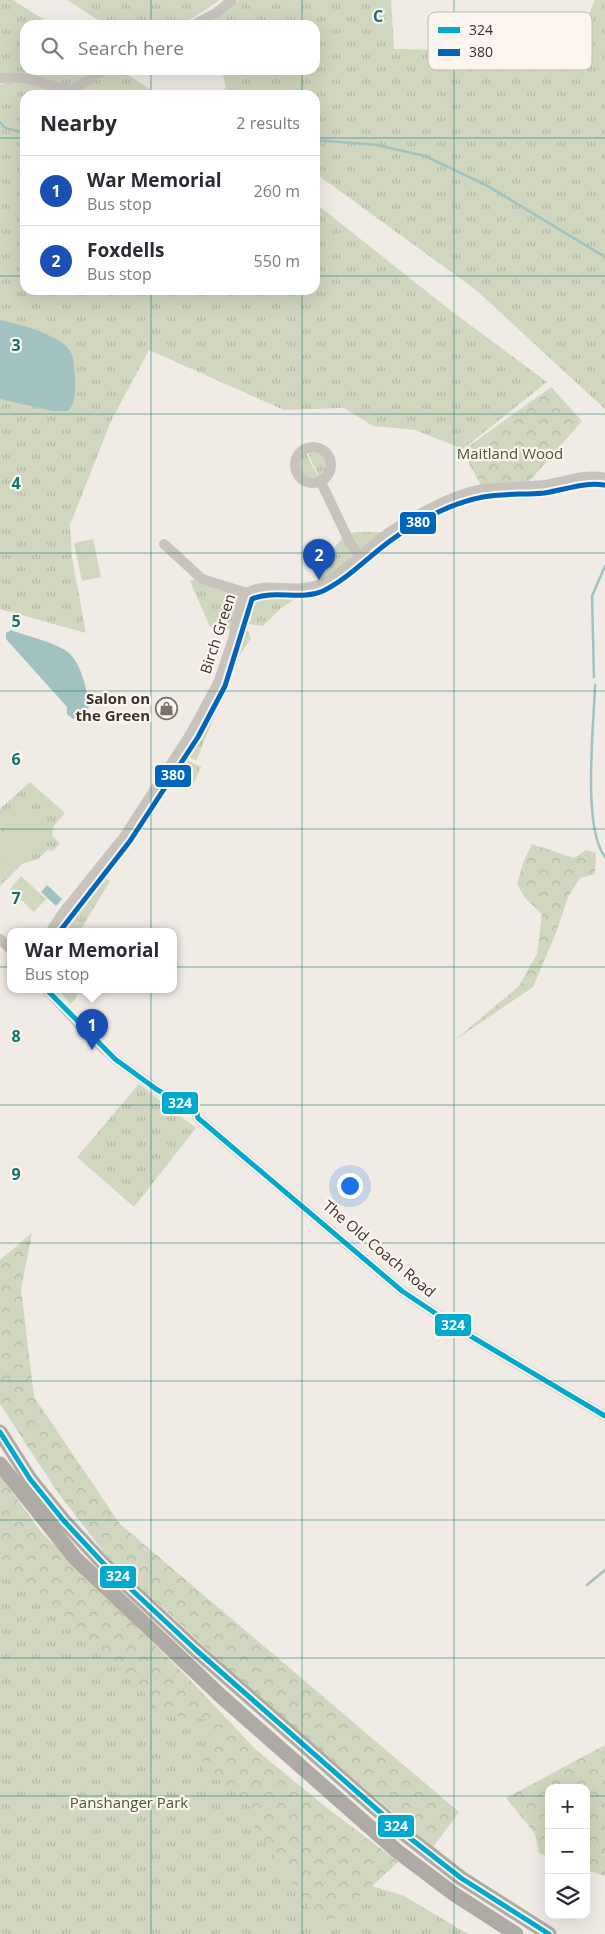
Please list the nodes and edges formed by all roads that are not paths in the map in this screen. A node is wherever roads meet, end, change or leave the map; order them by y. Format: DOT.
graph roads {
  1 [pos="232,0"];
  2 [pos="203,20"];
  3 [pos="96,75"];
  4 [pos="0,78"];
  5 [pos="72,90"];
  6 [pos="72,90"];
  7 [pos="605,478"];
  8 [pos="320,480"];
  9 [pos="164,544"];
  10 [pos="360,557"];
  11 [pos="247,593"];
  12 [pos="53,928"];
  13 [pos="50,993"];
  14 [pos="605,1416"];
  15 [pos="0,1432"];
  16 [pos="0,1464"];
  17 [pos="516,1934"];
  18 [pos="550,1934"];
  1 -- 2 [label="street"];
  3 -- 5 [label="street"];
  4 -- 6 [label="street"];
  7 -- 10 [label="street, Birch Green"];
  8 -- 10 [label="street"];
  9 -- 11 [label="street"];
  10 -- 11 [label="street, Birch Green"];
  11 -- 12 [label="street, Birch Green"];
  13 -- 14 [label="street, The Old Coach Road"];
  15 -- 18 [label="highway"];
  16 -- 17 [label="highway"];
}
